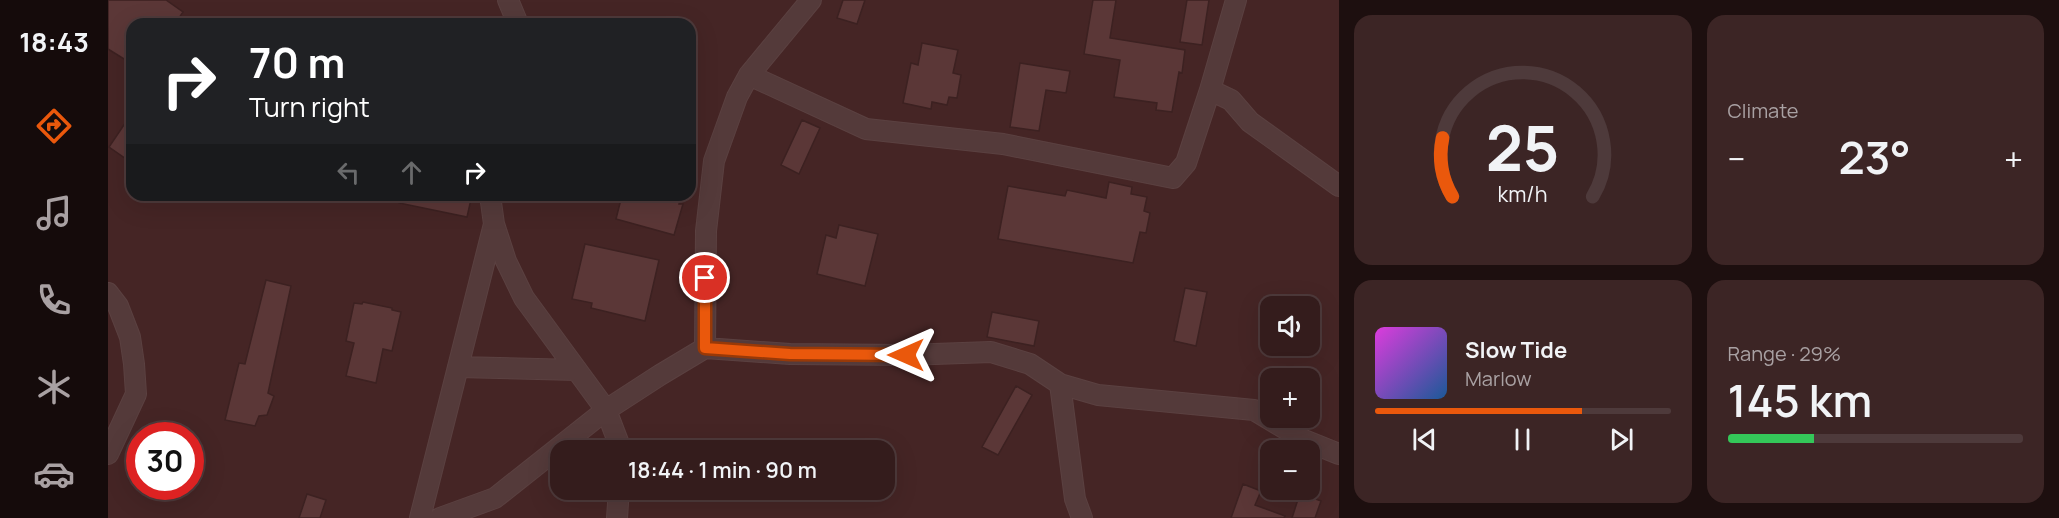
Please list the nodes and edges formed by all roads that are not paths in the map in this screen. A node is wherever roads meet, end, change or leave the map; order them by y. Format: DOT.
graph roads {
  1 [pos="508,0"];
  2 [pos="811,0"];
  3 [pos="1236,0"];
  4 [pos="516,18"];
  5 [pos="749,75"];
  6 [pos="1210,90"];
  7 [pos="1339,186"];
  8 [pos="491,201"];
  9 [pos="494,224"];
  10 [pos="108,293"];
  11 [pos="705,348"];
  12 [pos="458,367"];
  13 [pos="577,370"];
  14 [pos="1060,384"];
  15 [pos="606,410"];
  16 [pos="617,440"];
  17 [pos="108,454"];
  18 [pos="1339,454"];
  19 [pos="618,500"];
  20 [pos="420,518"];
  21 [pos="440,518"];
  22 [pos="617,518"];
  23 [pos="1082,518"];
  1 -- 4 [label="street"];
  2 -- 5 [label="street"];
  3 -- 6 [label="street"];
  5 -- 6 [label="street"];
  5 -- 11 [label="street"];
  6 -- 7 [label="street"];
  8 -- 9 [label="street"];
  9 -- 12 [label="street"];
  9 -- 13 [label="street"];
  10 -- 17 [label="street"];
  11 -- 14 [label="street"];
  11 -- 15 [label="street"];
  12 -- 13 [label="street"];
  12 -- 20 [label="street"];
  13 -- 15 [label="street"];
  14 -- 18 [label="street"];
  14 -- 23 [label="street"];
  15 -- 16 [label="street"];
  15 -- 21 [label="street"];
  19 -- 22 [label="street"];
}
